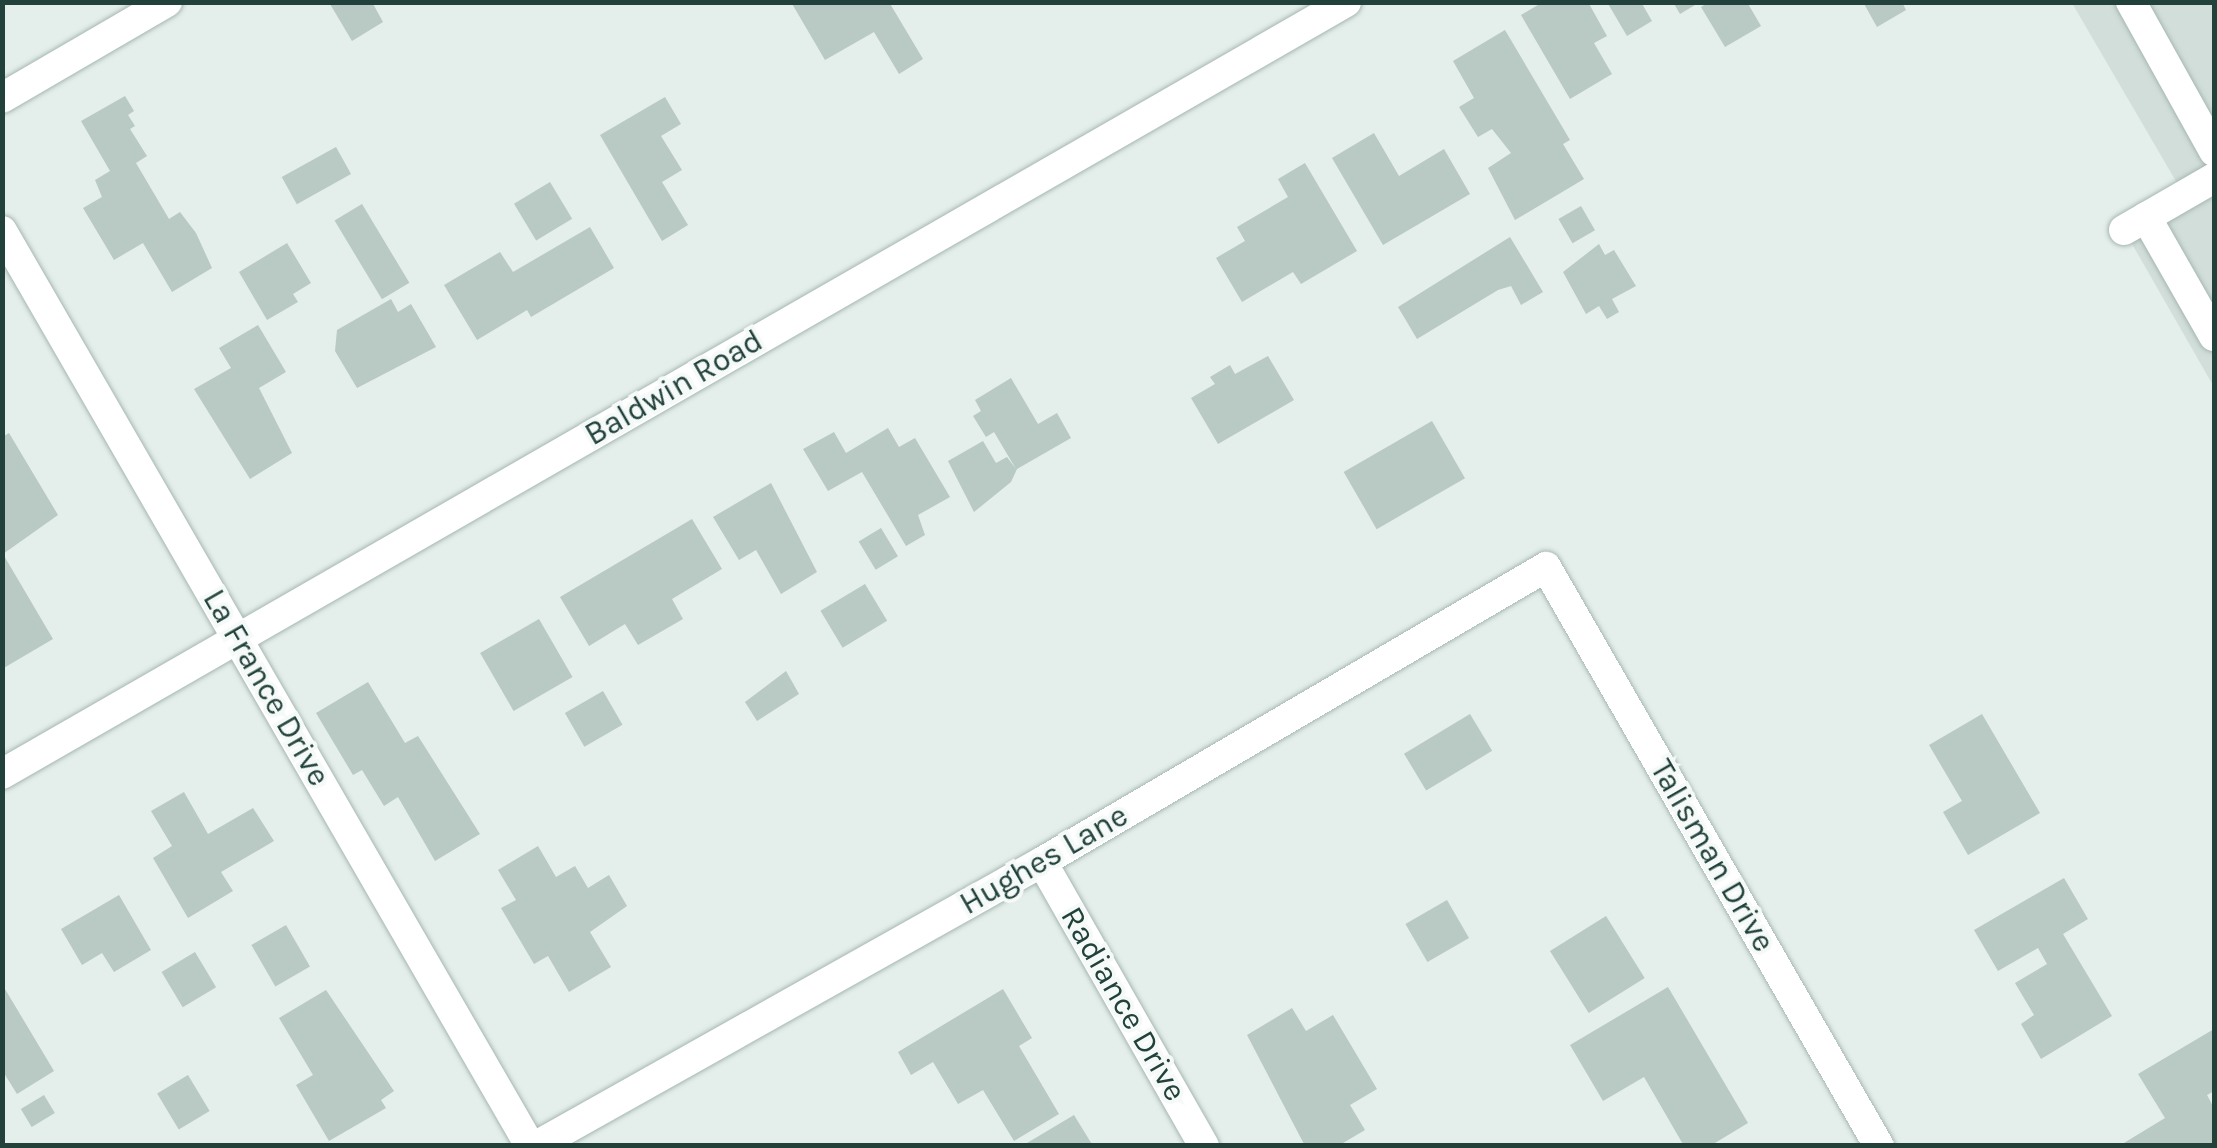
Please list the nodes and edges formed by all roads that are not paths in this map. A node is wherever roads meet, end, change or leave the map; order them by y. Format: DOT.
graph roads {
  1 [pos="167,2"];
  2 [pos="1346,2"];
  3 [pos="2131,2"];
  4 [pos="2,98"];
  5 [pos="2214,151"];
  6 [pos="2214,178"];
  7 [pos="2,231"];
  8 [pos="2214,336"];
  9 [pos="1546,567"];
  10 [pos="238,639"];
  11 [pos="2,774"];
  12 [pos="1042,862"];
  13 [pos="533,1146"];
  14 [pos="1204,1146"];
  15 [pos="1879,1146"];
  1 -- 4 [label="street"];
  2 -- 10 [label="street, Baldwin Road"];
  3 -- 5 [label="street"];
  6 -- 8 [label="street"];
  7 -- 10 [label="street, La France Drive"];
  9 -- 12 [label="street, Hughes Lane"];
  9 -- 15 [label="street, Talisman Drive"];
  10 -- 11 [label="street, Baldwin Road"];
  10 -- 13 [label="street, La France Drive"];
  12 -- 13 [label="street, Hughes Lane"];
  12 -- 14 [label="street, Radiance Drive"];
}
